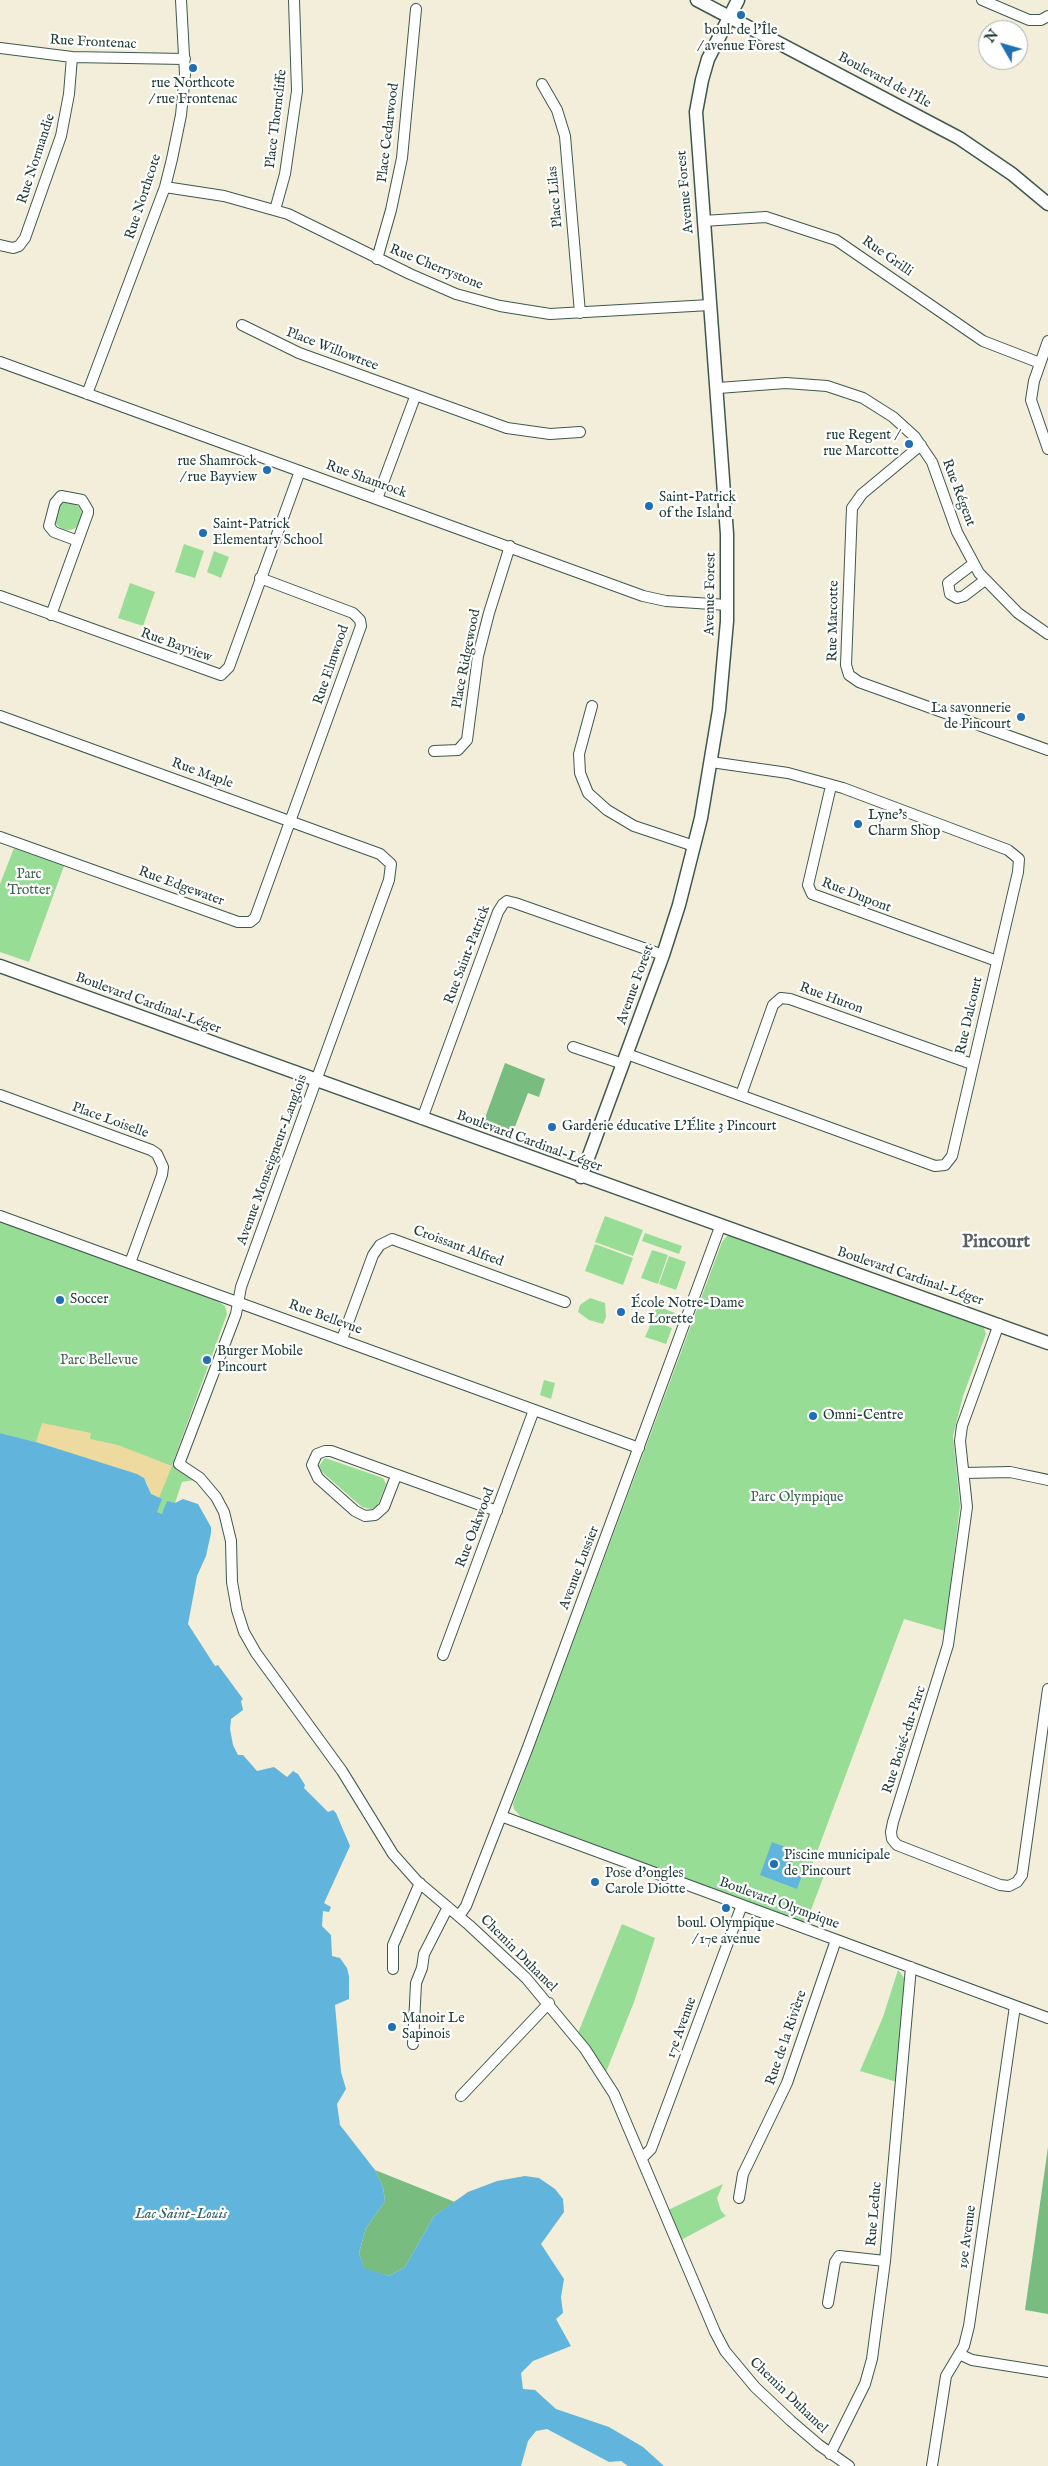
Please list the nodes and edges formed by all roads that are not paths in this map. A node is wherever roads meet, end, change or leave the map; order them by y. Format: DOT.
graph roads {
  1 [pos="181,0"];
  2 [pos="294,0"];
  3 [pos="697,0"];
  4 [pos="738,0"];
  5 [pos="982,0"];
  6 [pos="416,9"];
  7 [pos="728,16"];
  8 [pos="1048,16"];
  9 [pos="0,48"];
  10 [pos="72,57"];
  11 [pos="185,59"];
  12 [pos="542,84"];
  13 [pos="165,187"];
  14 [pos="1048,204"];
  15 [pos="275,210"];
  16 [pos="703,221"];
  17 [pos="0,245"];
  18 [pos="377,259"];
  19 [pos="710,305"];
  20 [pos="580,313"];
  21 [pos="242,325"];
  22 [pos="1048,341"];
  23 [pos="0,362"];
  24 [pos="1040,363"];
  25 [pos="718,388"];
  26 [pos="87,394"];
  27 [pos="415,397"];
  28 [pos="580,432"];
  29 [pos="921,445"];
  30 [pos="1048,449"];
  31 [pos="300,470"];
  32 [pos="377,499"];
  33 [pos="78,541"];
  34 [pos="510,546"];
  35 [pos="973,564"];
  36 [pos="260,578"];
  37 [pos="985,580"];
  38 [pos="0,596"];
  39 [pos="727,605"];
  40 [pos="51,615"];
  41 [pos="1048,634"];
  42 [pos="592,706"];
  43 [pos="0,716"];
  44 [pos="1048,750"];
  45 [pos="434,751"];
  46 [pos="711,762"];
  47 [pos="831,786"];
  48 [pos="290,821"];
  49 [pos="0,837"];
  50 [pos="694,846"];
  51 [pos="391,864"];
  52 [pos="663,955"];
  53 [pos="997,961"];
  54 [pos="0,966"];
  55 [pos="573,1047"];
  56 [pos="625,1059"];
  57 [pos="972,1064"];
  58 [pos="316,1081"];
  59 [pos="741,1095"];
  60 [pos="0,1096"];
  61 [pos="422,1119"];
  62 [pos="581,1177"];
  63 [pos="0,1216"];
  64 [pos="720,1227"];
  65 [pos="130,1263"];
  66 [pos="238,1301"];
  67 [pos="566,1302"];
  68 [pos="999,1324"];
  69 [pos="342,1339"];
  70 [pos="1048,1343"];
  71 [pos="534,1410"];
  72 [pos="639,1448"];
  73 [pos="179,1464"];
  74 [pos="964,1473"];
  75 [pos="396,1476"];
  76 [pos="1048,1480"];
  77 [pos="497,1511"];
  78 [pos="443,1655"];
  79 [pos="1048,1689"];
  80 [pos="501,1816"];
  81 [pos="420,1883"];
  82 [pos="742,1905"];
  83 [pos="448,1907"];
  84 [pos="459,1916"];
  85 [pos="836,1940"];
  86 [pos="911,1967"];
  87 [pos="393,1969"];
  88 [pos="549,2003"];
  89 [pos="1015,2006"];
  90 [pos="1048,2018"];
  91 [pos="413,2044"];
  92 [pos="461,2096"];
  93 [pos="642,2158"];
  94 [pos="739,2198"];
  95 [pos="885,2261"];
  96 [pos="828,2303"];
  97 [pos="959,2354"];
  98 [pos="1048,2372"];
  99 [pos="830,2454"];
  100 [pos="848,2466"];
  101 [pos="932,2466"];
  1 -- 11 [label="street, Rue Northcote"];
  2 -- 15 [label="street, Place Thorncliffe"];
  3 -- 7 [label="street, Boulevard de l'Île"];
  4 -- 7 [label="street, Avenue Forest"];
  5 -- 8 [label="street"];
  6 -- 18 [label="street, Place Cedarwood"];
  7 -- 14 [label="street, Boulevard de l'Île"];
  7 -- 16 [label="street, Avenue Forest"];
  9 -- 10 [label="street, Rue Frontenac"];
  10 -- 11 [label="street, Rue Frontenac"];
  10 -- 17 [label="street, Rue Normandie"];
  11 -- 13 [label="street, Rue Northcote"];
  12 -- 20 [label="street, Place Lilas"];
  13 -- 15 [label="street, Rue Cherrystone"];
  13 -- 26 [label="street, Rue Northcote"];
  15 -- 18 [label="street, Rue Cherrystone"];
  16 -- 19 [label="street, Avenue Forest"];
  16 -- 24 [label="street, Rue Grilli"];
  18 -- 20 [label="street, Rue Cherrystone"];
  19 -- 20 [label="street, Rue Cherrystone"];
  19 -- 25 [label="street, Avenue Forest"];
  21 -- 27 [label="street, Place Willowtree"];
  22 -- 24 [label="street"];
  23 -- 26 [label="street, Rue Shamrock"];
  24 -- 30 [label="street"];
  25 -- 29 [label="street, Rue Régent"];
  25 -- 39 [label="street, Avenue Forest"];
  26 -- 31 [label="street, Rue Shamrock"];
  27 -- 28 [label="street, Place Willowtree"];
  27 -- 32 [label="street"];
  29 -- 35 [label="street, Rue Régent"];
  29 -- 44 [label="street, Rue Marcotte"];
  31 -- 32 [label="street, Rue Shamrock"];
  31 -- 36 [label="street, Rue Bayview"];
  32 -- 34 [label="street, Rue Shamrock"];
  33 -- 33 [label="street"];
  33 -- 40 [label="street"];
  34 -- 39 [label="street, Rue Shamrock"];
  34 -- 45 [label="street, Place Ridgewood"];
  35 -- 37 [label="street, Rue Régent"];
  35 -- 37 [label="street"];
  36 -- 40 [label="street, Rue Bayview"];
  36 -- 48 [label="street, Rue Elmwood"];
  37 -- 41 [label="street, Rue Régent"];
  38 -- 40 [label="street, Rue Bayview"];
  39 -- 46 [label="street, Avenue Forest"];
  42 -- 50 [label="street"];
  43 -- 48 [label="street, Rue Maple"];
  46 -- 47 [label="street, Rue Dalcourt"];
  46 -- 50 [label="street, Avenue Forest"];
  47 -- 53 [label="street, Rue Dalcourt"];
  47 -- 53 [label="street, Rue Dupont"];
  48 -- 49 [label="street, Rue Edgewater"];
  48 -- 51 [label="street, Rue Maple"];
  50 -- 52 [label="street, Avenue Forest"];
  51 -- 58 [label="street, Avenue Monseigneur-Langlois"];
  52 -- 56 [label="street, Avenue Forest"];
  52 -- 61 [label="street, Rue Saint-Patrick"];
  53 -- 57 [label="street, Rue Dalcourt"];
  54 -- 58 [label="street, Boulevard Cardinal-Léger"];
  55 -- 56 [label="street, Rue Dalcourt"];
  56 -- 59 [label="street, Rue Dalcourt"];
  56 -- 62 [label="street, Avenue Forest"];
  57 -- 59 [label="street, Rue Huron"];
  57 -- 59 [label="street, Rue Dalcourt"];
  58 -- 61 [label="street, Boulevard Cardinal-Léger"];
  58 -- 66 [label="street, Avenue Monseigneur-Langlois"];
  60 -- 65 [label="street, Place Loiselle"];
  61 -- 62 [label="street, Boulevard Cardinal-Léger"];
  62 -- 64 [label="street, Boulevard Cardinal-Léger"];
  63 -- 65 [label="street, Rue Bellevue"];
  64 -- 68 [label="street, Boulevard Cardinal-Léger"];
  64 -- 72 [label="street, Avenue Lussier"];
  65 -- 66 [label="street, Rue Bellevue"];
  66 -- 69 [label="street, Rue Bellevue"];
  66 -- 73 [label="street, Avenue Monseigneur-Langlois"];
  67 -- 69 [label="street, Croissant Alfred"];
  68 -- 70 [label="street, Boulevard Cardinal-Léger"];
  68 -- 74 [label="street, Rue Boisé-du-Parc"];
  69 -- 71 [label="street, Rue Bellevue"];
  71 -- 72 [label="street, Rue Bellevue"];
  71 -- 77 [label="street, Rue Oakwood"];
  72 -- 80 [label="street, Avenue Lussier"];
  73 -- 81 [label="street, Chemin Duhamel"];
  74 -- 76 [label="street"];
  74 -- 79 [label="street, Rue Boisé-du-Parc"];
  75 -- 75 [label="street"];
  75 -- 77 [label="street"];
  77 -- 78 [label="street, Rue Oakwood"];
  80 -- 82 [label="street, Boulevard Olympique"];
  80 -- 84 [label="street, Avenue Lussier"];
  81 -- 83 [label="street, Chemin Duhamel"];
  81 -- 87 [label="street"];
  82 -- 85 [label="street, Boulevard Olympique"];
  82 -- 93 [label="street, 17e Avenue"];
  83 -- 84 [label="street, Chemin Duhamel"];
  83 -- 91 [label="street"];
  84 -- 88 [label="street, Chemin Duhamel"];
  85 -- 86 [label="street, Boulevard Olympique"];
  85 -- 94 [label="street, Rue de la Rivière"];
  86 -- 89 [label="street, Boulevard Olympique"];
  86 -- 95 [label="street, Rue Leduc"];
  88 -- 92 [label="street"];
  88 -- 93 [label="street, Chemin Duhamel"];
  89 -- 90 [label="street, Boulevard Olympique"];
  89 -- 97 [label="street, 19e Avenue"];
  93 -- 99 [label="street, Chemin Duhamel"];
  95 -- 96 [label="street"];
  95 -- 99 [label="street, Rue Leduc"];
  97 -- 98 [label="street"];
  97 -- 101 [label="street, 19e Avenue"];
  99 -- 100 [label="street, Chemin Duhamel"];
}
